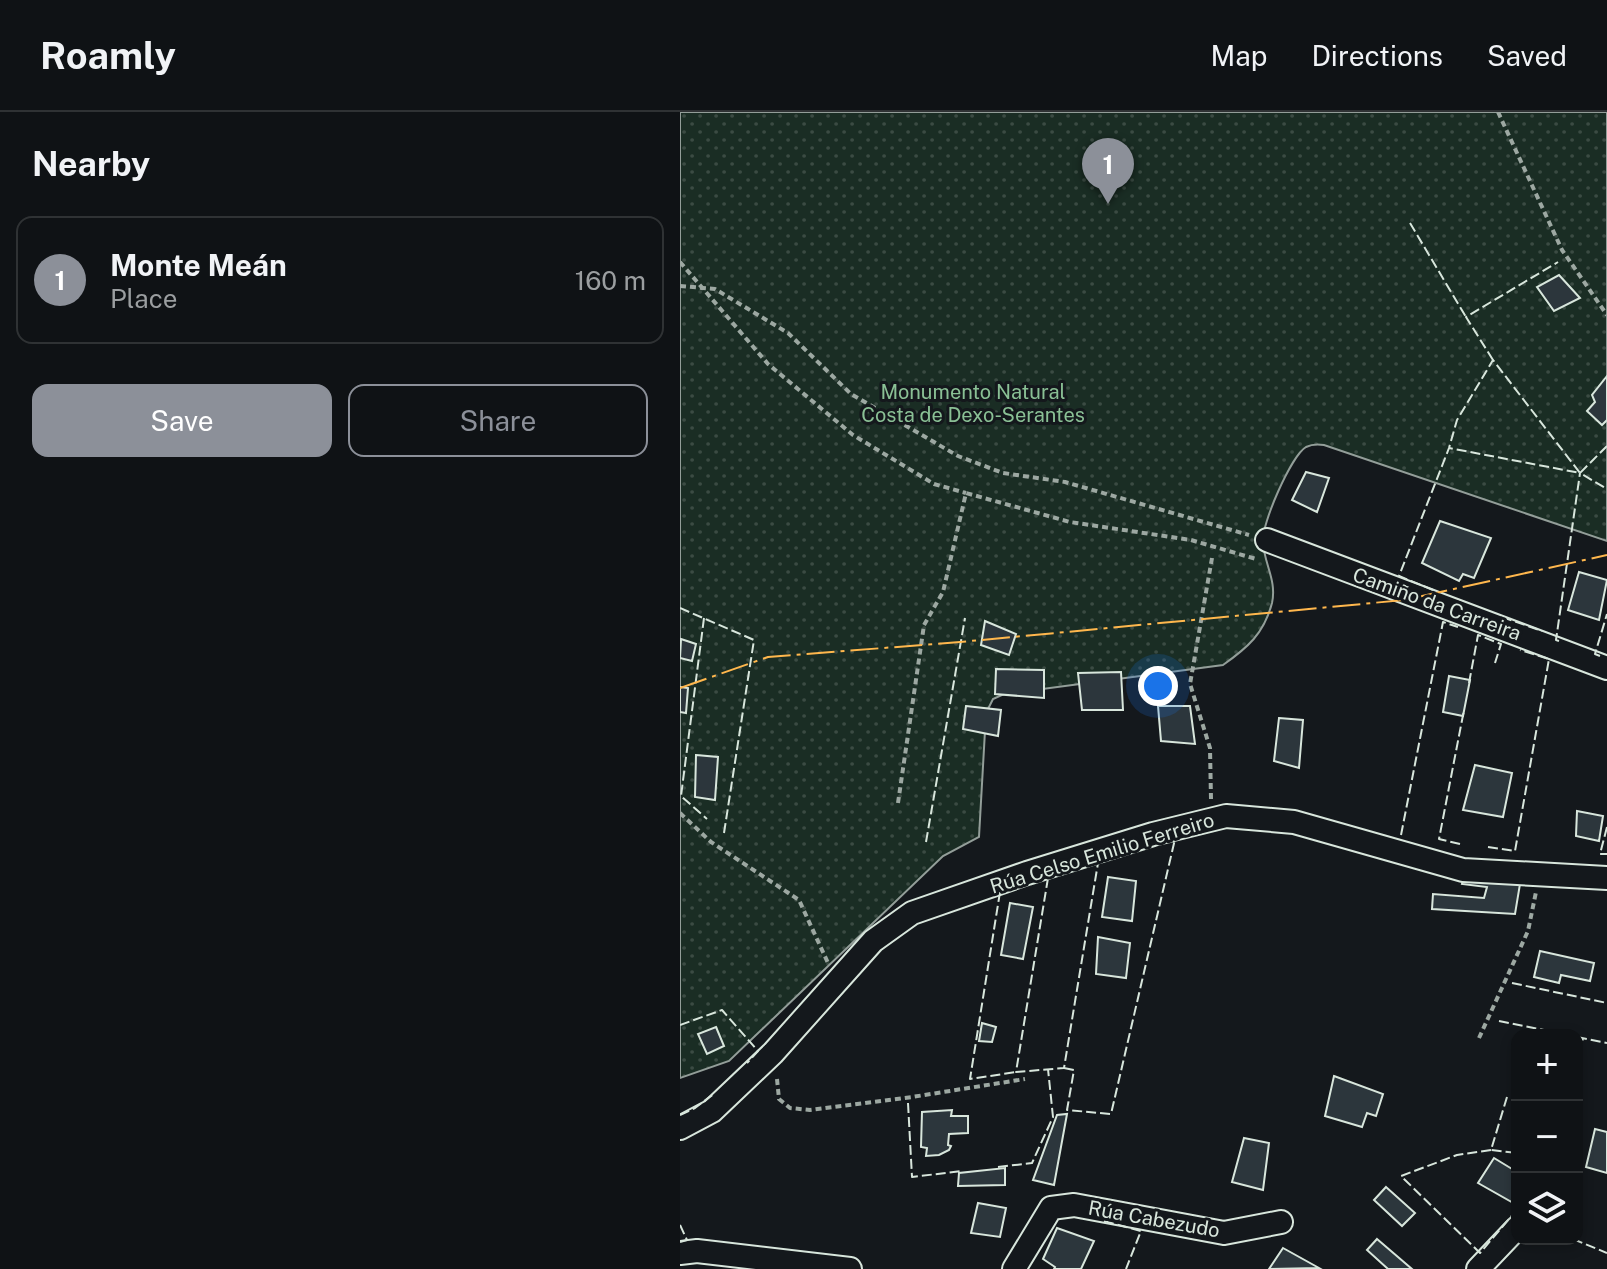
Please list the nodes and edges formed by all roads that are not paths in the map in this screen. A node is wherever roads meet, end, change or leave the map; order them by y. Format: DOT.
graph roads {
  1 [pos="1264,550"];
  2 [pos="1607,668"];
  3 [pos="1607,878"];
  4 [pos="680,1128"];
  5 [pos="1281,1222"];
  6 [pos="1511,1234"];
  7 [pos="680,1253"];
  8 [pos="850,1269"];
  9 [pos="1014,1269"];
  10 [pos="1478,1269"];
  1 -- 2 [label="street, Camiño da Carreira"];
  3 -- 4 [label="street, Rúa Celso Emilio Ferreiro"];
  5 -- 9 [label="street, Rúa Cabezudo"];
  6 -- 10 [label="street"];
  7 -- 8 [label="street"];
}
